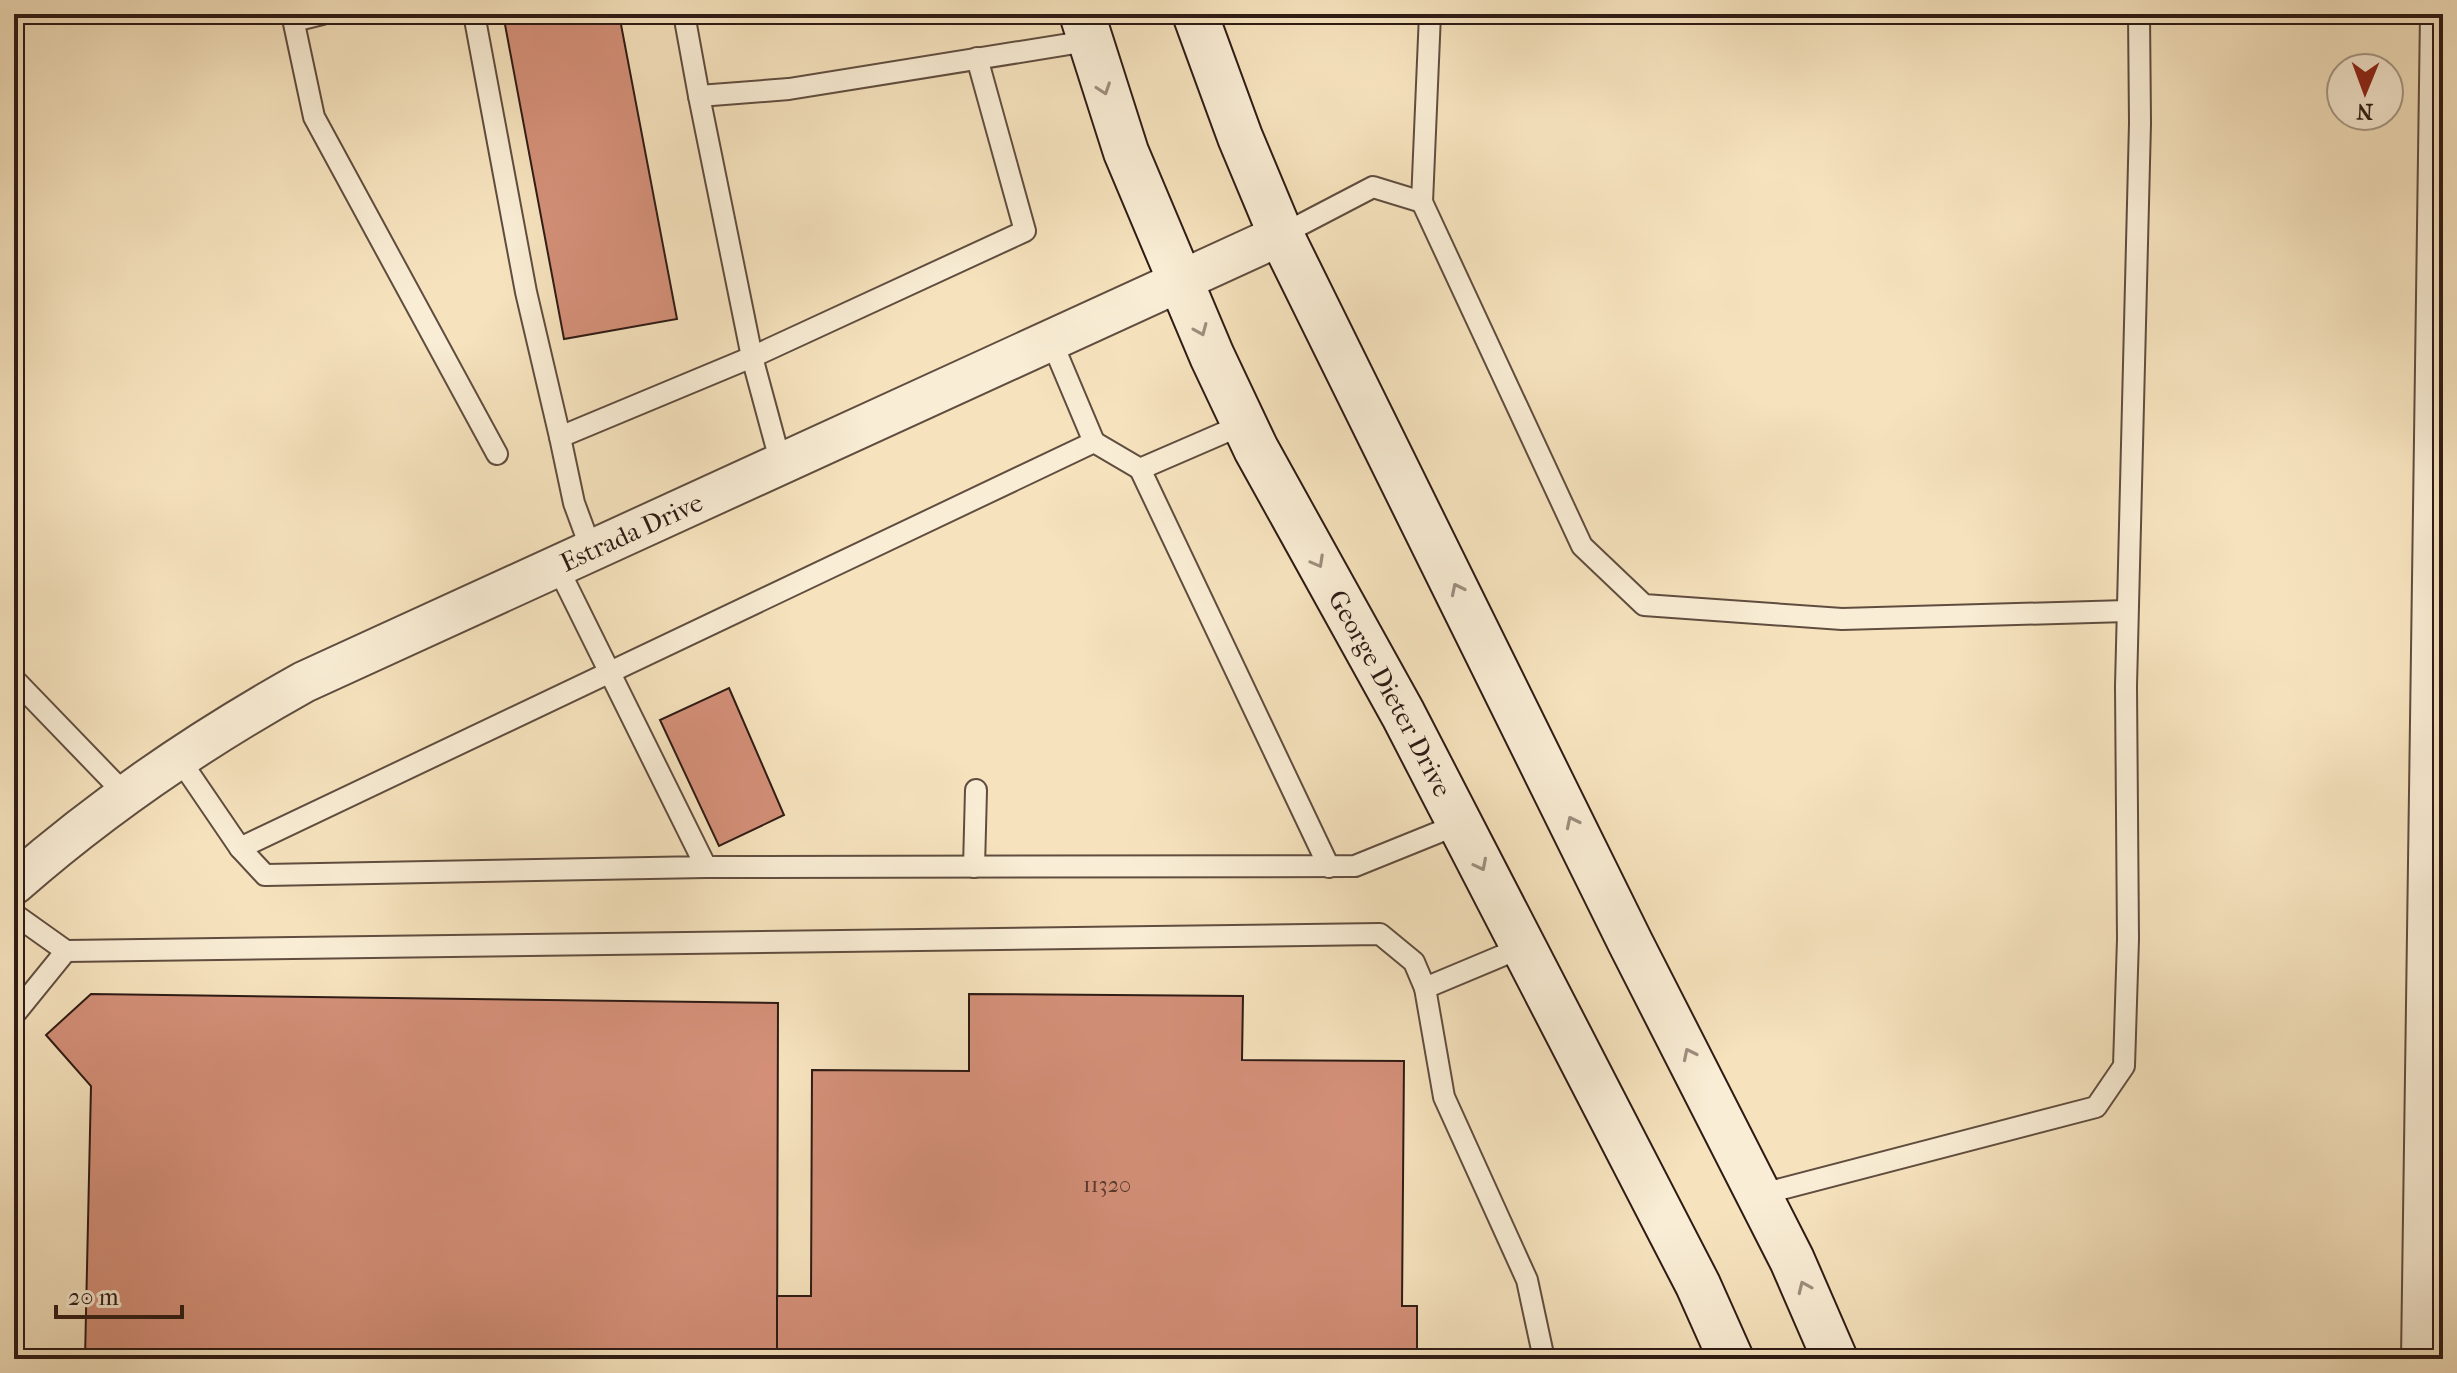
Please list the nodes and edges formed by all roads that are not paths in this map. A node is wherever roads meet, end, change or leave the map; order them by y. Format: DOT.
graph roads {
  1 [pos="322,14"];
  2 [pos="474,14"];
  3 [pos="684,14"];
  4 [pos="1195,14"];
  5 [pos="1430,14"];
  6 [pos="2139,14"];
  7 [pos="2441,14"];
  8 [pos="293,17"];
  9 [pos="1085,27"];
  10 [pos="977,58"];
  11 [pos="699,96"];
  12 [pos="1422,202"];
  13 [pos="1281,235"];
  14 [pos="1180,281"];
  15 [pos="1051,340"];
  16 [pos="752,357"];
  17 [pos="1244,424"];
  18 [pos="560,437"];
  19 [pos="1094,442"];
  20 [pos="497,454"];
  21 [pos="781,464"];
  22 [pos="1140,469"];
  23 [pos="574,557"];
  24 [pos="2127,611"];
  25 [pos="608,673"];
  26 [pos="14,679"];
  27 [pos="178,757"];
  28 [pos="976,790"];
  29 [pos="125,794"];
  30 [pos="1459,824"];
  31 [pos="240,848"];
  32 [pos="706,867"];
  33 [pos="974,867"];
  34 [pos="1329,867"];
  35 [pos="14,884"];
  36 [pos="14,914"];
  37 [pos="1523,947"];
  38 [pos="66,951"];
  39 [pos="1425,988"];
  40 [pos="14,1015"];
  41 [pos="1758,1195"];
  42 [pos="1544,1359"];
  43 [pos="1731,1359"];
  44 [pos="1835,1359"];
  45 [pos="2422,1359"];
  1 -- 8 [label="lane"];
  2 -- 18 [label="lane"];
  3 -- 11 [label="lane"];
  4 -- 13 [label="main road"];
  5 -- 12 [label="lane"];
  6 -- 24 [label="lane"];
  7 -- 45 [label="street"];
  8 -- 20 [label="lane"];
  9 -- 10 [label="lane"];
  9 -- 14 [label="main road, George Dieter Drive, one-way"];
  10 -- 11 [label="lane"];
  10 -- 16 [label="lane"];
  11 -- 16 [label="lane"];
  12 -- 13 [label="lane"];
  12 -- 24 [label="lane"];
  13 -- 14 [label="street, Estrada Drive"];
  41 -- 13 [label="main road, one-way"];
  14 -- 15 [label="street, Estrada Drive"];
  14 -- 17 [label="main road, George Dieter Drive, one-way"];
  15 -- 19 [label="lane"];
  15 -- 21 [label="street, Estrada Drive"];
  16 -- 18 [label="lane"];
  16 -- 21 [label="lane"];
  17 -- 22 [label="lane"];
  17 -- 30 [label="main road, George Dieter Drive, one-way"];
  18 -- 23 [label="lane"];
  19 -- 22 [label="lane"];
  19 -- 25 [label="lane"];
  21 -- 23 [label="street, Estrada Drive"];
  22 -- 34 [label="lane"];
  23 -- 25 [label="lane"];
  23 -- 27 [label="street, Estrada Drive"];
  24 -- 41 [label="lane"];
  25 -- 31 [label="lane"];
  25 -- 32 [label="lane"];
  26 -- 29 [label="lane"];
  27 -- 29 [label="street, Estrada Drive"];
  27 -- 31 [label="lane"];
  28 -- 33 [label="lane"];
  29 -- 35 [label="street, Estrada Drive"];
  30 -- 34 [label="lane"];
  30 -- 37 [label="main road, George Dieter Drive, one-way"];
  31 -- 32 [label="lane"];
  32 -- 33 [label="lane"];
  33 -- 34 [label="lane"];
  36 -- 38 [label="lane"];
  37 -- 39 [label="lane"];
  37 -- 43 [label="main road, George Dieter Drive"];
  38 -- 39 [label="lane"];
  38 -- 40 [label="lane"];
  39 -- 42 [label="lane"];
  44 -- 41 [label="main road, one-way"];
}
